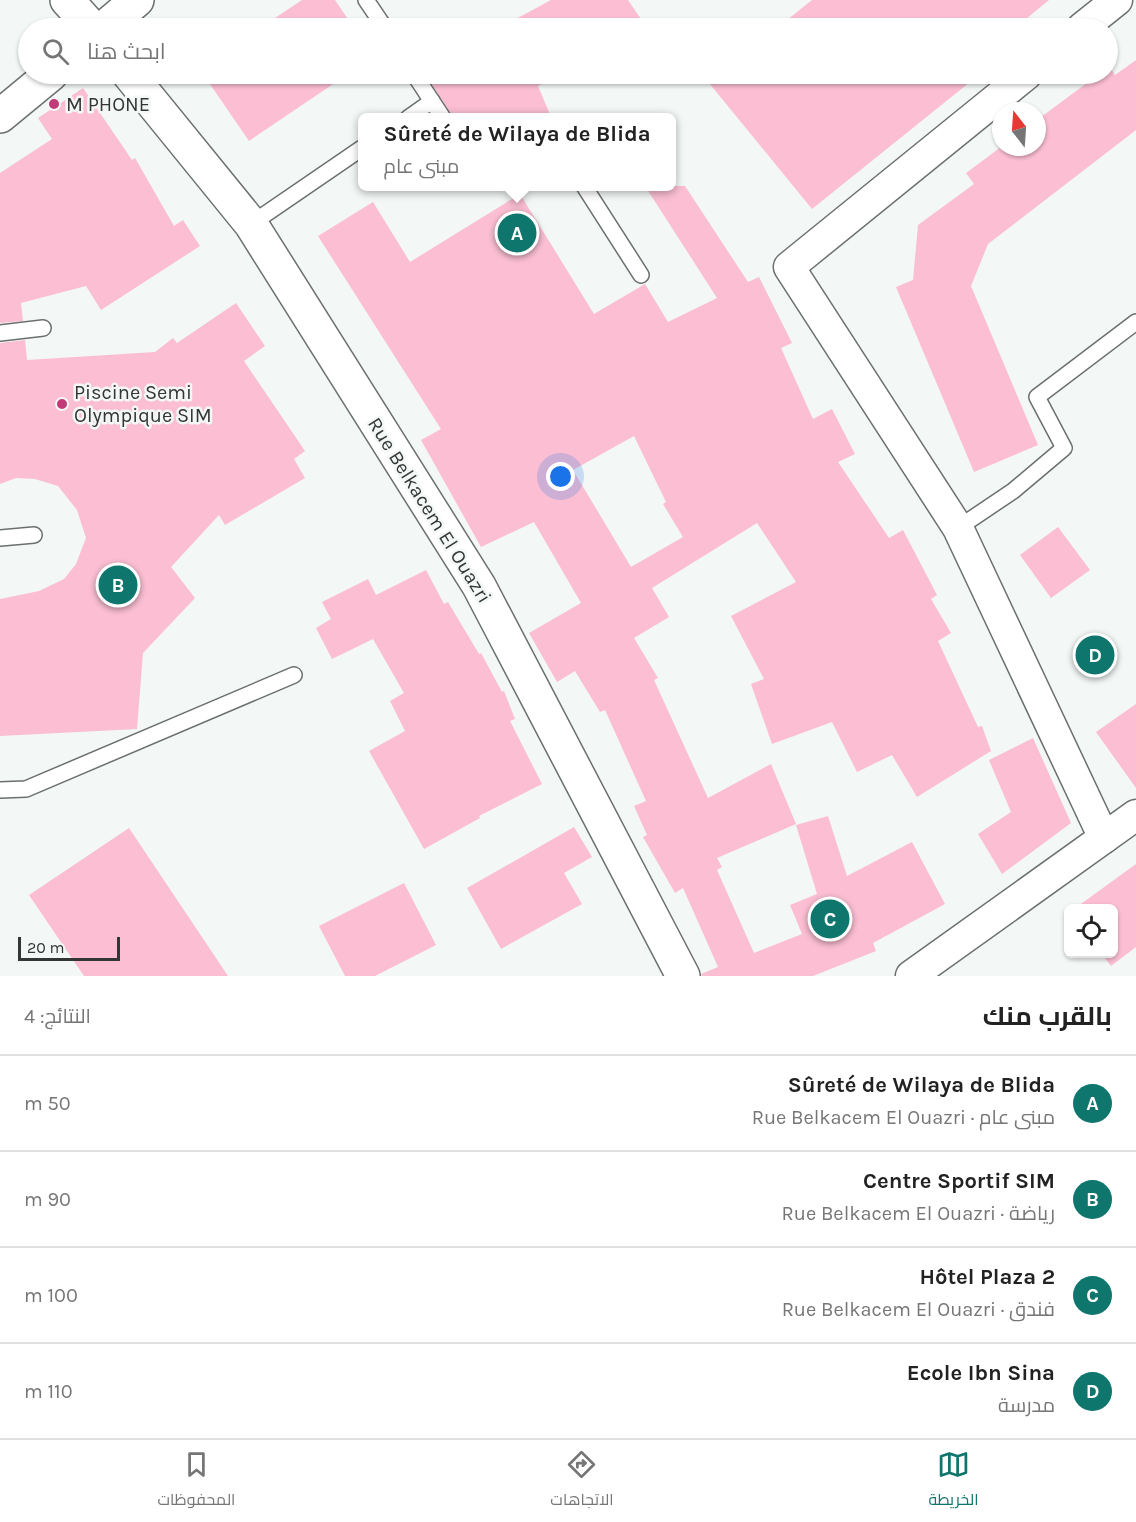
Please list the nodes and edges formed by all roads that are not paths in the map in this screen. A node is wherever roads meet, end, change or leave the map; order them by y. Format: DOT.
graph roads {
  1 [pos="67,0"];
  2 [pos="137,0"];
  3 [pos="366,0"];
  4 [pos="1117,0"];
  5 [pos="83,18"];
  6 [pos="116,18"];
  7 [pos="378,18"];
  8 [pos="1094,18"];
  9 [pos="39,84"];
  10 [pos="137,84"];
  11 [pos="421,84"];
  12 [pos="1015,84"];
  13 [pos="432,101"];
  14 [pos="414,113"];
  15 [pos="441,113"];
  16 [pos="0,116"];
  17 [pos="358,151"];
  18 [pos="587,191"];
  19 [pos="251,224"];
  20 [pos="641,275"];
  21 [pos="1136,322"];
  22 [pos="43,328"];
  23 [pos="0,333"];
  24 [pos="958,528"];
  25 [pos="34,535"];
  26 [pos="0,538"];
  27 [pos="294,675"];
  28 [pos="0,790"];
  29 [pos="1136,815"];
  30 [pos="1104,838"];
  31 [pos="926,972"];
  32 [pos="683,976"];
  1 -- 5 [label="street"];
  2 -- 6 [label="street"];
  3 -- 7 [label="lane"];
  4 -- 8 [label="street"];
  9 -- 16 [label="street"];
  10 -- 19 [label="street, Rue Belkacem El Ouazri"];
  11 -- 13 [label="lane"];
  12 -- 24 [label="street"];
  13 -- 14 [label="lane"];
  13 -- 15 [label="lane"];
  17 -- 19 [label="lane"];
  18 -- 20 [label="lane"];
  19 -- 32 [label="street, Rue Belkacem El Ouazri"];
  21 -- 24 [label="lane"];
  22 -- 23 [label="lane"];
  24 -- 30 [label="street"];
  25 -- 26 [label="lane"];
  27 -- 28 [label="lane"];
  29 -- 30 [label="street"];
  30 -- 31 [label="street"];
}
